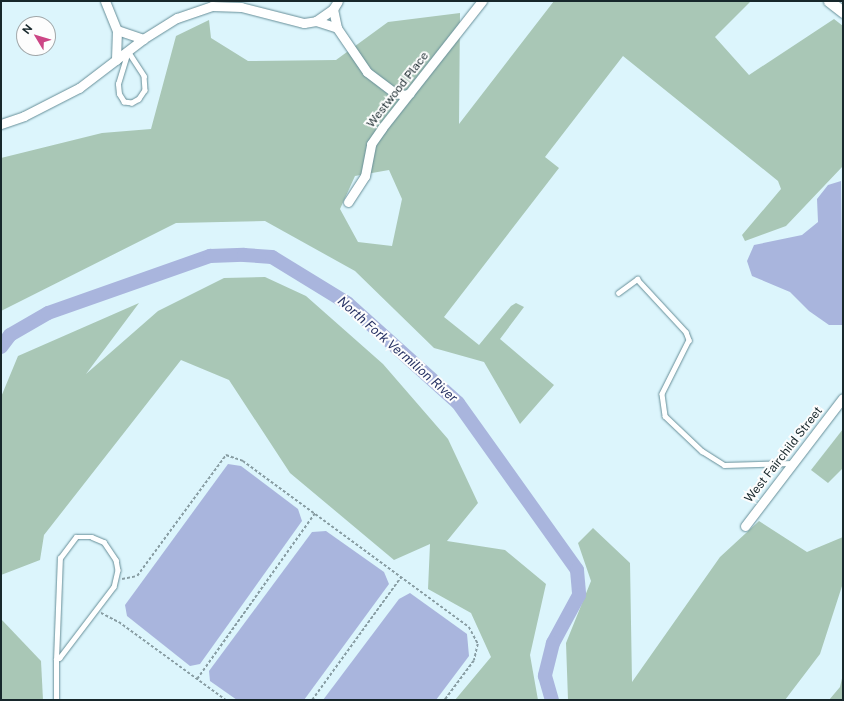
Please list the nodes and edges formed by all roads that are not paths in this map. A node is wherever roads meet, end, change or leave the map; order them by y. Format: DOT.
graph roads {
  1 [pos="105,1"];
  2 [pos="482,1"];
  3 [pos="829,1"];
  4 [pos="336,5"];
  5 [pos="843,12"];
  6 [pos="316,21"];
  7 [pos="337,28"];
  8 [pos="117,30"];
  9 [pos="143,39"];
  10 [pos="128,51"];
  11 [pos="116,60"];
  12 [pos="410,93"];
  13 [pos="1,124"];
  14 [pos="348,202"];
  15 [pos="618,293"];
  16 [pos="843,398"];
  17 [pos="793,463"];
  18 [pos="745,526"];
  19 [pos="56,660"];
  20 [pos="56,700"];
  1 -- 8 [label="street"];
  2 -- 12 [label="street, Westwood Place"];
  3 -- 5 [label="street"];
  4 -- 6 [label="street"];
  4 -- 7 [label="street"];
  6 -- 7 [label="street"];
  6 -- 9 [label="street"];
  7 -- 12 [label="street"];
  8 -- 9 [label="street"];
  8 -- 11 [label="street"];
  9 -- 10 [label="street"];
  10 -- 10 [label="lane"];
  10 -- 11 [label="street"];
  11 -- 13 [label="street"];
  12 -- 14 [label="street, Westwood Place"];
  15 -- 17 [label="lane"];
  16 -- 17 [label="street, West Fairchild Street"];
  17 -- 18 [label="street, West Fairchild Street"];
  19 -- 19 [label="lane"];
  19 -- 20 [label="lane"];
}
